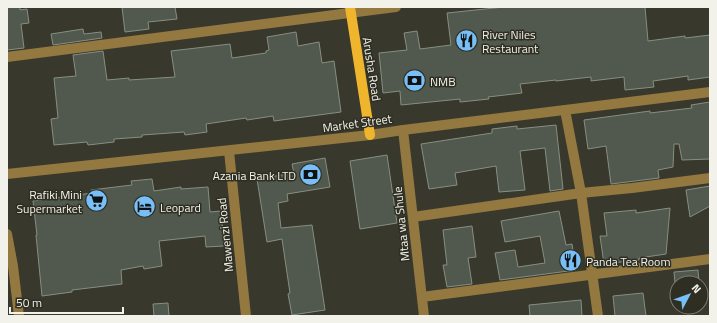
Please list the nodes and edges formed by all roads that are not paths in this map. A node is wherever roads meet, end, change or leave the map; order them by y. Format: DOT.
graph roads {
  1 [pos="396,7"];
  2 [pos="350,10"];
  3 [pos="7,57"];
  4 [pos="710,92"];
  5 [pos="565,110"];
  6 [pos="403,130"];
  7 [pos="370,135"];
  8 [pos="229,151"];
  9 [pos="7,174"];
  10 [pos="710,178"];
  11 [pos="580,193"];
  12 [pos="413,217"];
  13 [pos="7,234"];
  14 [pos="710,259"];
  15 [pos="10,267"];
  16 [pos="592,276"];
  17 [pos="422,297"];
  18 [pos="19,316"];
  19 [pos="246,316"];
  20 [pos="424,316"];
  21 [pos="598,316"];
  1 -- 2 [label="street"];
  2 -- 3 [label="street"];
  2 -- 7 [label="main road, Arusha Road"];
  4 -- 5 [label="street, Market Street"];
  5 -- 6 [label="street, Market Street"];
  5 -- 11 [label="street"];
  6 -- 7 [label="street, Market Street"];
  6 -- 12 [label="street, Mtaa wa Shule"];
  7 -- 8 [label="street, Market Street"];
  8 -- 9 [label="street, Market Street"];
  8 -- 19 [label="street, Mawenzi Road"];
  10 -- 11 [label="street"];
  11 -- 12 [label="street"];
  11 -- 16 [label="street"];
  12 -- 17 [label="street, Mtaa wa Shule"];
  13 -- 15 [label="street"];
  14 -- 16 [label="street"];
  15 -- 18 [label="street"];
  16 -- 17 [label="street"];
  16 -- 21 [label="street"];
  17 -- 20 [label="street, Mtaa wa Shule"];
}
